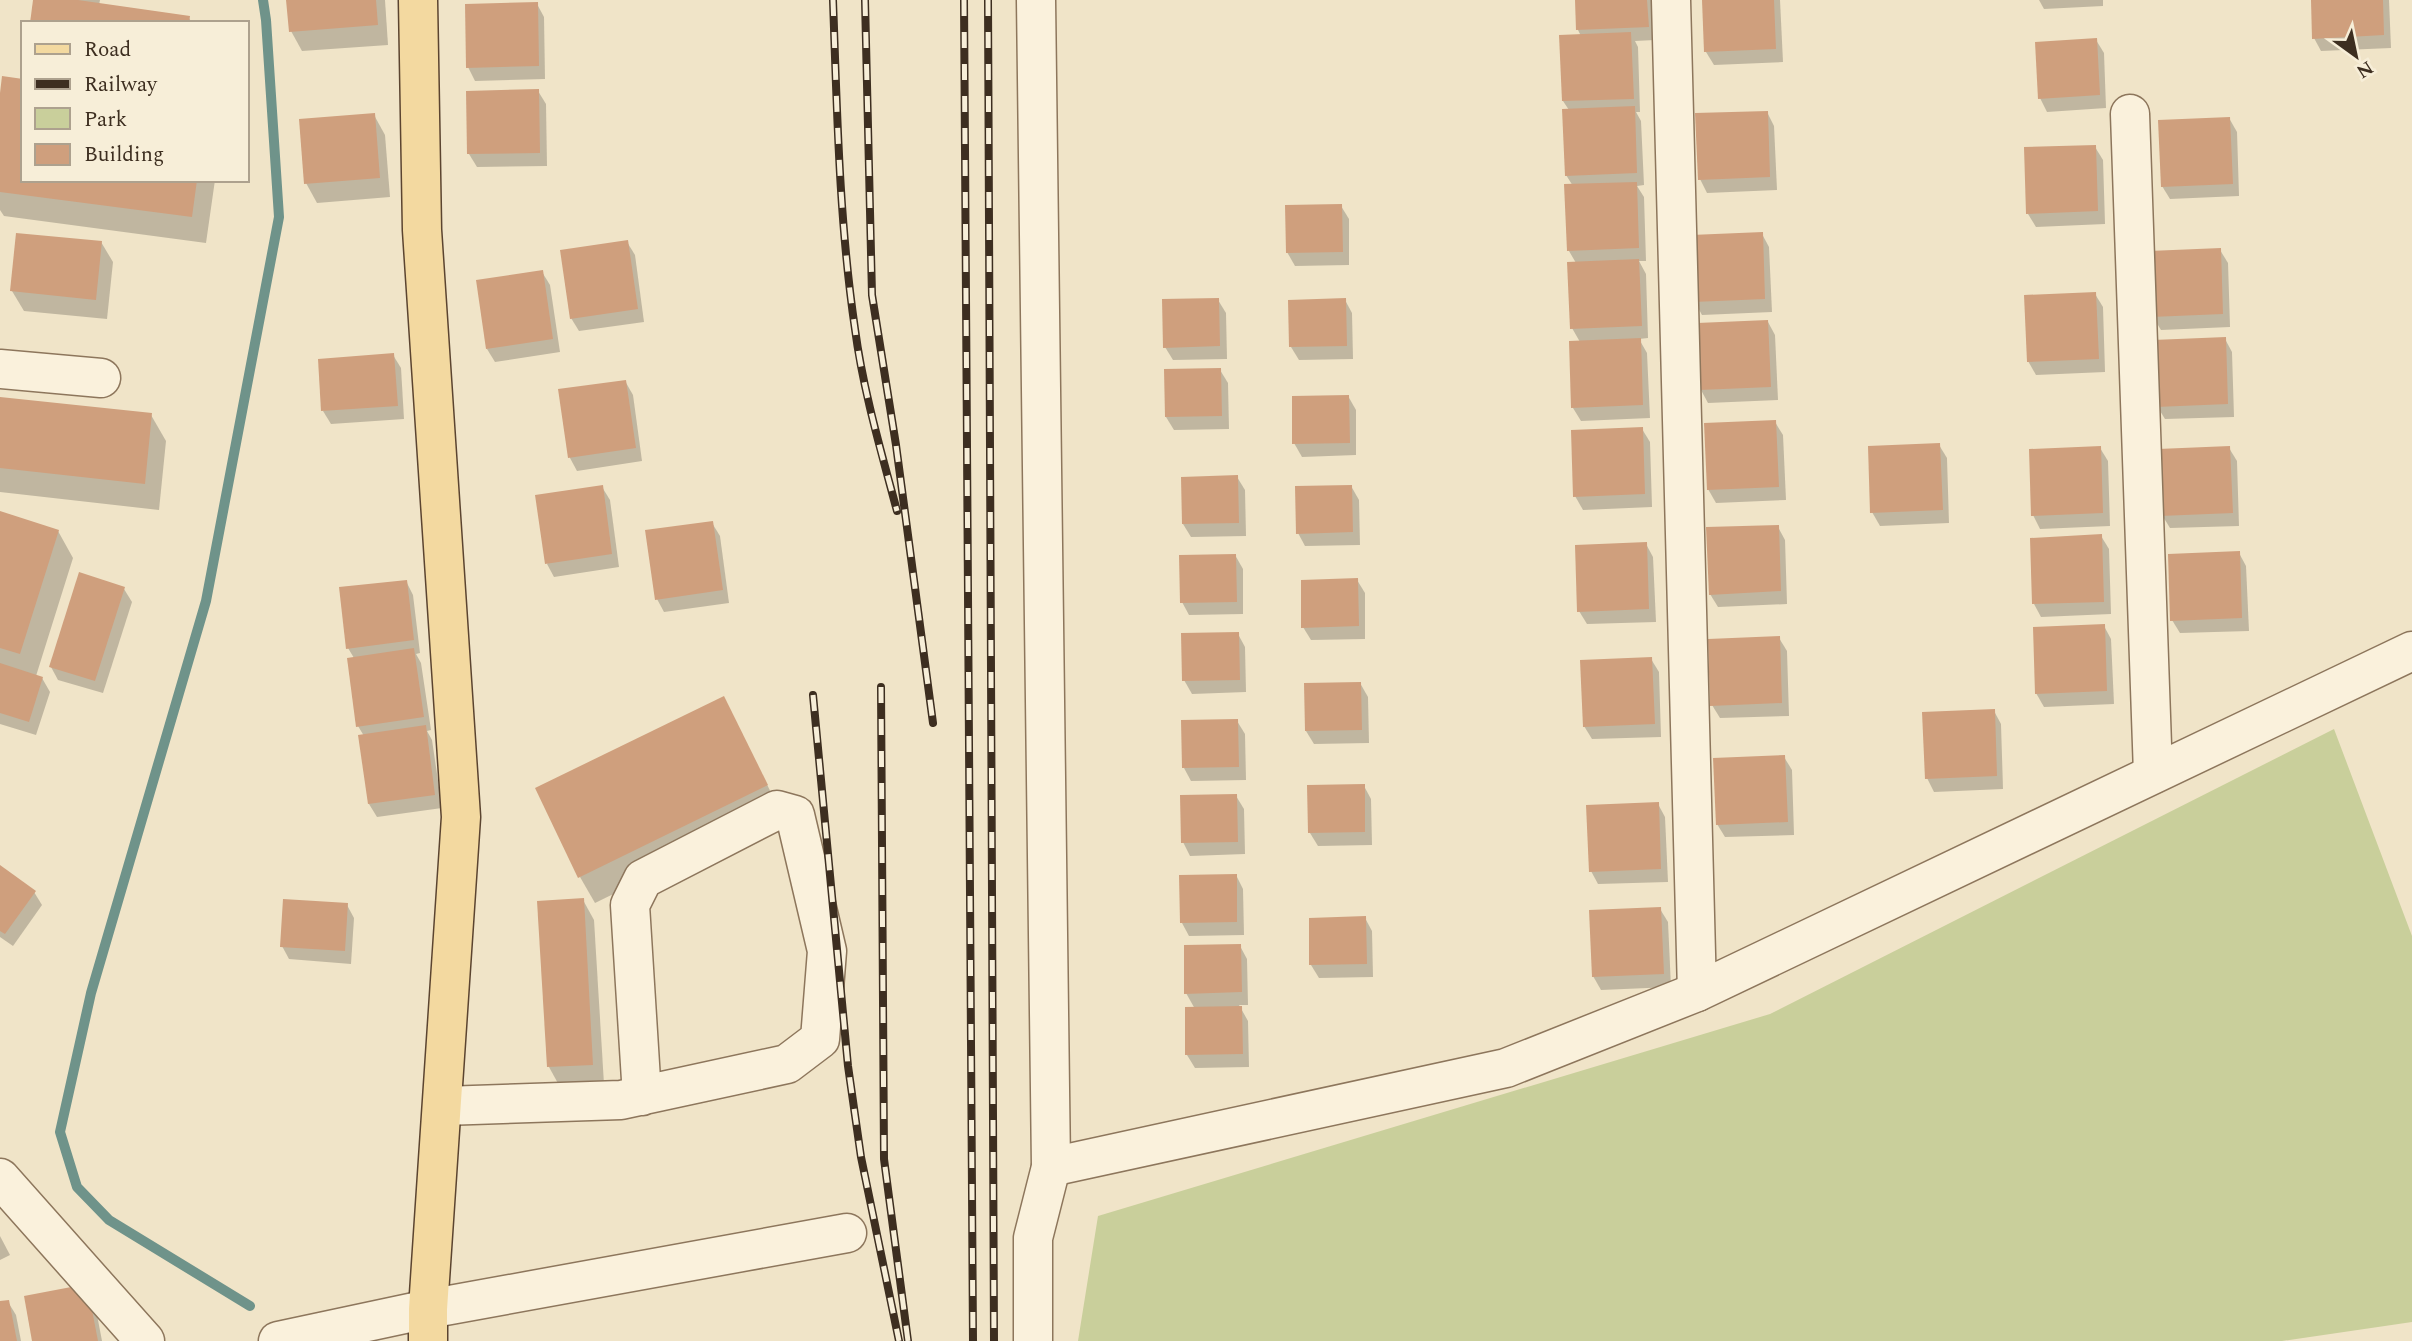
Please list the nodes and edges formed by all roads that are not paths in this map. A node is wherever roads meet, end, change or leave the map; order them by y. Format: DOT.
graph roads {
  1 [pos="418,0"];
  2 [pos="1037,0"];
  3 [pos="1671,0"];
  4 [pos="2130,114"];
  5 [pos="0,369"];
  6 [pos="101,378"];
  7 [pos="2412,650"];
  8 [pos="2153,774"];
  9 [pos="1697,992"];
  10 [pos="642,1096"];
  11 [pos="443,1106"];
  12 [pos="1051,1167"];
  13 [pos="0,1178"];
  14 [pos="847,1233"];
  15 [pos="428,1325"];
  16 [pos="145,1341"];
  17 [pos="278,1341"];
  18 [pos="1033,1341"];
  1 -- 11 [label="main road"];
  2 -- 12 [label="street"];
  3 -- 9 [label="street"];
  4 -- 8 [label="street"];
  5 -- 6 [label="street"];
  7 -- 8 [label="street"];
  8 -- 9 [label="street"];
  9 -- 12 [label="street"];
  10 -- 10 [label="street"];
  10 -- 11 [label="street"];
  11 -- 15 [label="main road"];
  12 -- 18 [label="street"];
  13 -- 16 [label="street"];
  14 -- 15 [label="street"];
  15 -- 17 [label="street"];
}
